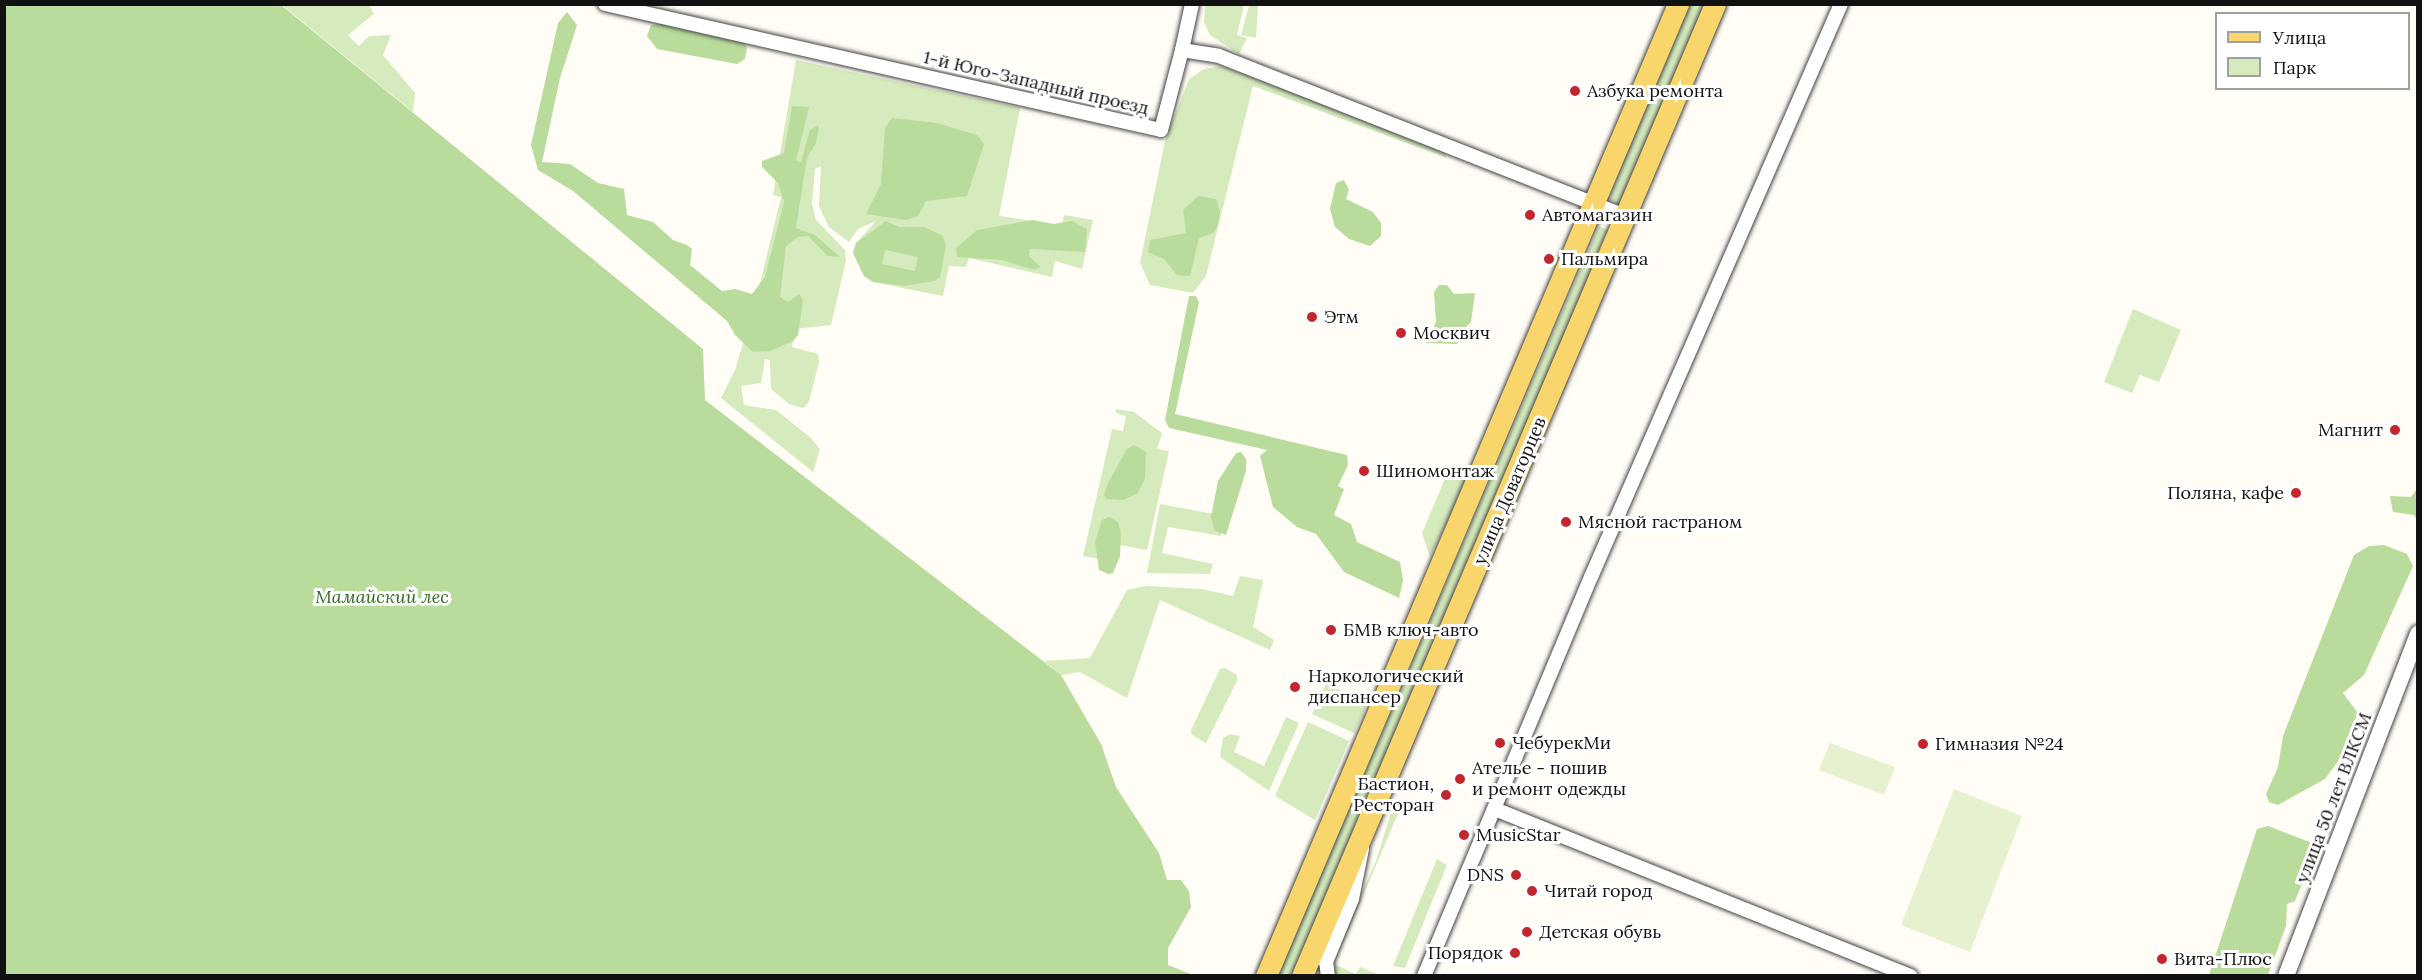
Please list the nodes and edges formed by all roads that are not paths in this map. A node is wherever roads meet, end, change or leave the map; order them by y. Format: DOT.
graph roads {
  1 [pos="605,4"];
  2 [pos="1192,4"];
  3 [pos="1678,4"];
  4 [pos="1715,4"];
  5 [pos="1841,4"];
  6 [pos="1182,50"];
  7 [pos="1596,202"];
  8 [pos="1626,216"];
  9 [pos="2418,634"];
  10 [pos="1495,809"];
  11 [pos="1363,835"];
  12 [pos="1266,975"];
  13 [pos="1302,975"];
  14 [pos="1328,975"];
  15 [pos="1424,975"];
  16 [pos="1911,975"];
  17 [pos="2286,975"];
  1 -- 6 [label="street, 1-й Юго-Западный проезд"];
  2 -- 6 [label="street"];
  3 -- 7 [label="main road, улица Доваторцев"];
  4 -- 8 [label="main road, улица Доваторцев"];
  5 -- 10 [label="street"];
  6 -- 7 [label="street"];
  7 -- 8 [label="street"];
  7 -- 12 [label="main road, улица Доваторцев"];
  8 -- 11 [label="main road, улица Доваторцев"];
  9 -- 17 [label="street, улица 50 лет ВЛКСМ"];
  10 -- 15 [label="street"];
  10 -- 16 [label="street"];
  11 -- 13 [label="main road, улица Доваторцев"];
  11 -- 14 [label="street"];
}
